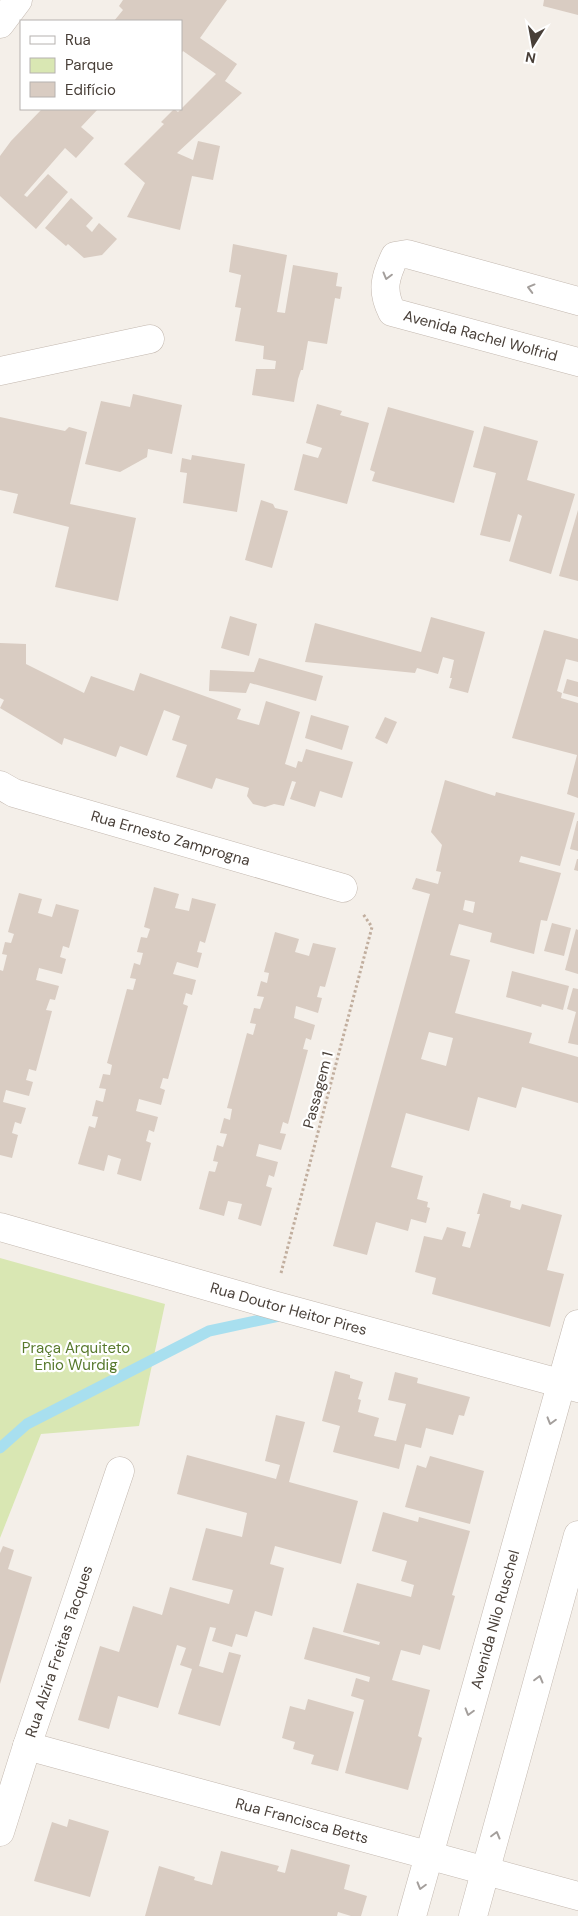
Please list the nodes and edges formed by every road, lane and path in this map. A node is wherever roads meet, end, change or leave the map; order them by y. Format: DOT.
graph roads {
  1 [pos="18,0"];
  2 [pos="0,24"];
  3 [pos="578,301"];
  4 [pos="150,339"];
  5 [pos="578,362"];
  6 [pos="0,371"];
  7 [pos="0,785"];
  8 [pos="343,888"];
  9 [pos="0,1227"];
  10 [pos="273,1305"];
  11 [pos="578,1324"];
  12 [pos="570,1385"];
  13 [pos="120,1471"];
  14 [pos="578,1535"];
  15 [pos="27,1746"];
  16 [pos="0,1832"];
  17 [pos="429,1855"];
  18 [pos="486,1871"];
  19 [pos="578,1896"];
  20 [pos="412,1916"];
  21 [pos="473,1916"];
  1 -- 2 [label="street"];
  3 -- 5 [label="street, Avenida Rachel Wolfrid, one-way"];
  4 -- 6 [label="street"];
  7 -- 8 [label="street, Rua Ernesto Zamprogna"];
  8 -- 10 [label="path, Passagem 1"];
  9 -- 10 [label="street, Rua Doutor Heitor Pires"];
  10 -- 12 [label="street, Rua Doutor Heitor Pires"];
  11 -- 12 [label="street, Avenida Nilo Ruschel"];
  12 -- 17 [label="street, Avenida Nilo Ruschel, one-way"];
  13 -- 15 [label="street, Rua Alzira Freitas Tacques"];
  18 -- 14 [label="street, one-way"];
  15 -- 16 [label="street, Rua Alzira Freitas Tacques"];
  15 -- 17 [label="street, Rua Francisca Betts"];
  17 -- 18 [label="street, Rua Francisca Betts"];
  17 -- 20 [label="street, Avenida Nilo Ruschel, one-way"];
  18 -- 19 [label="street, Rua Francisca Betts"];
  18 -- 21 [label="street"];
}
